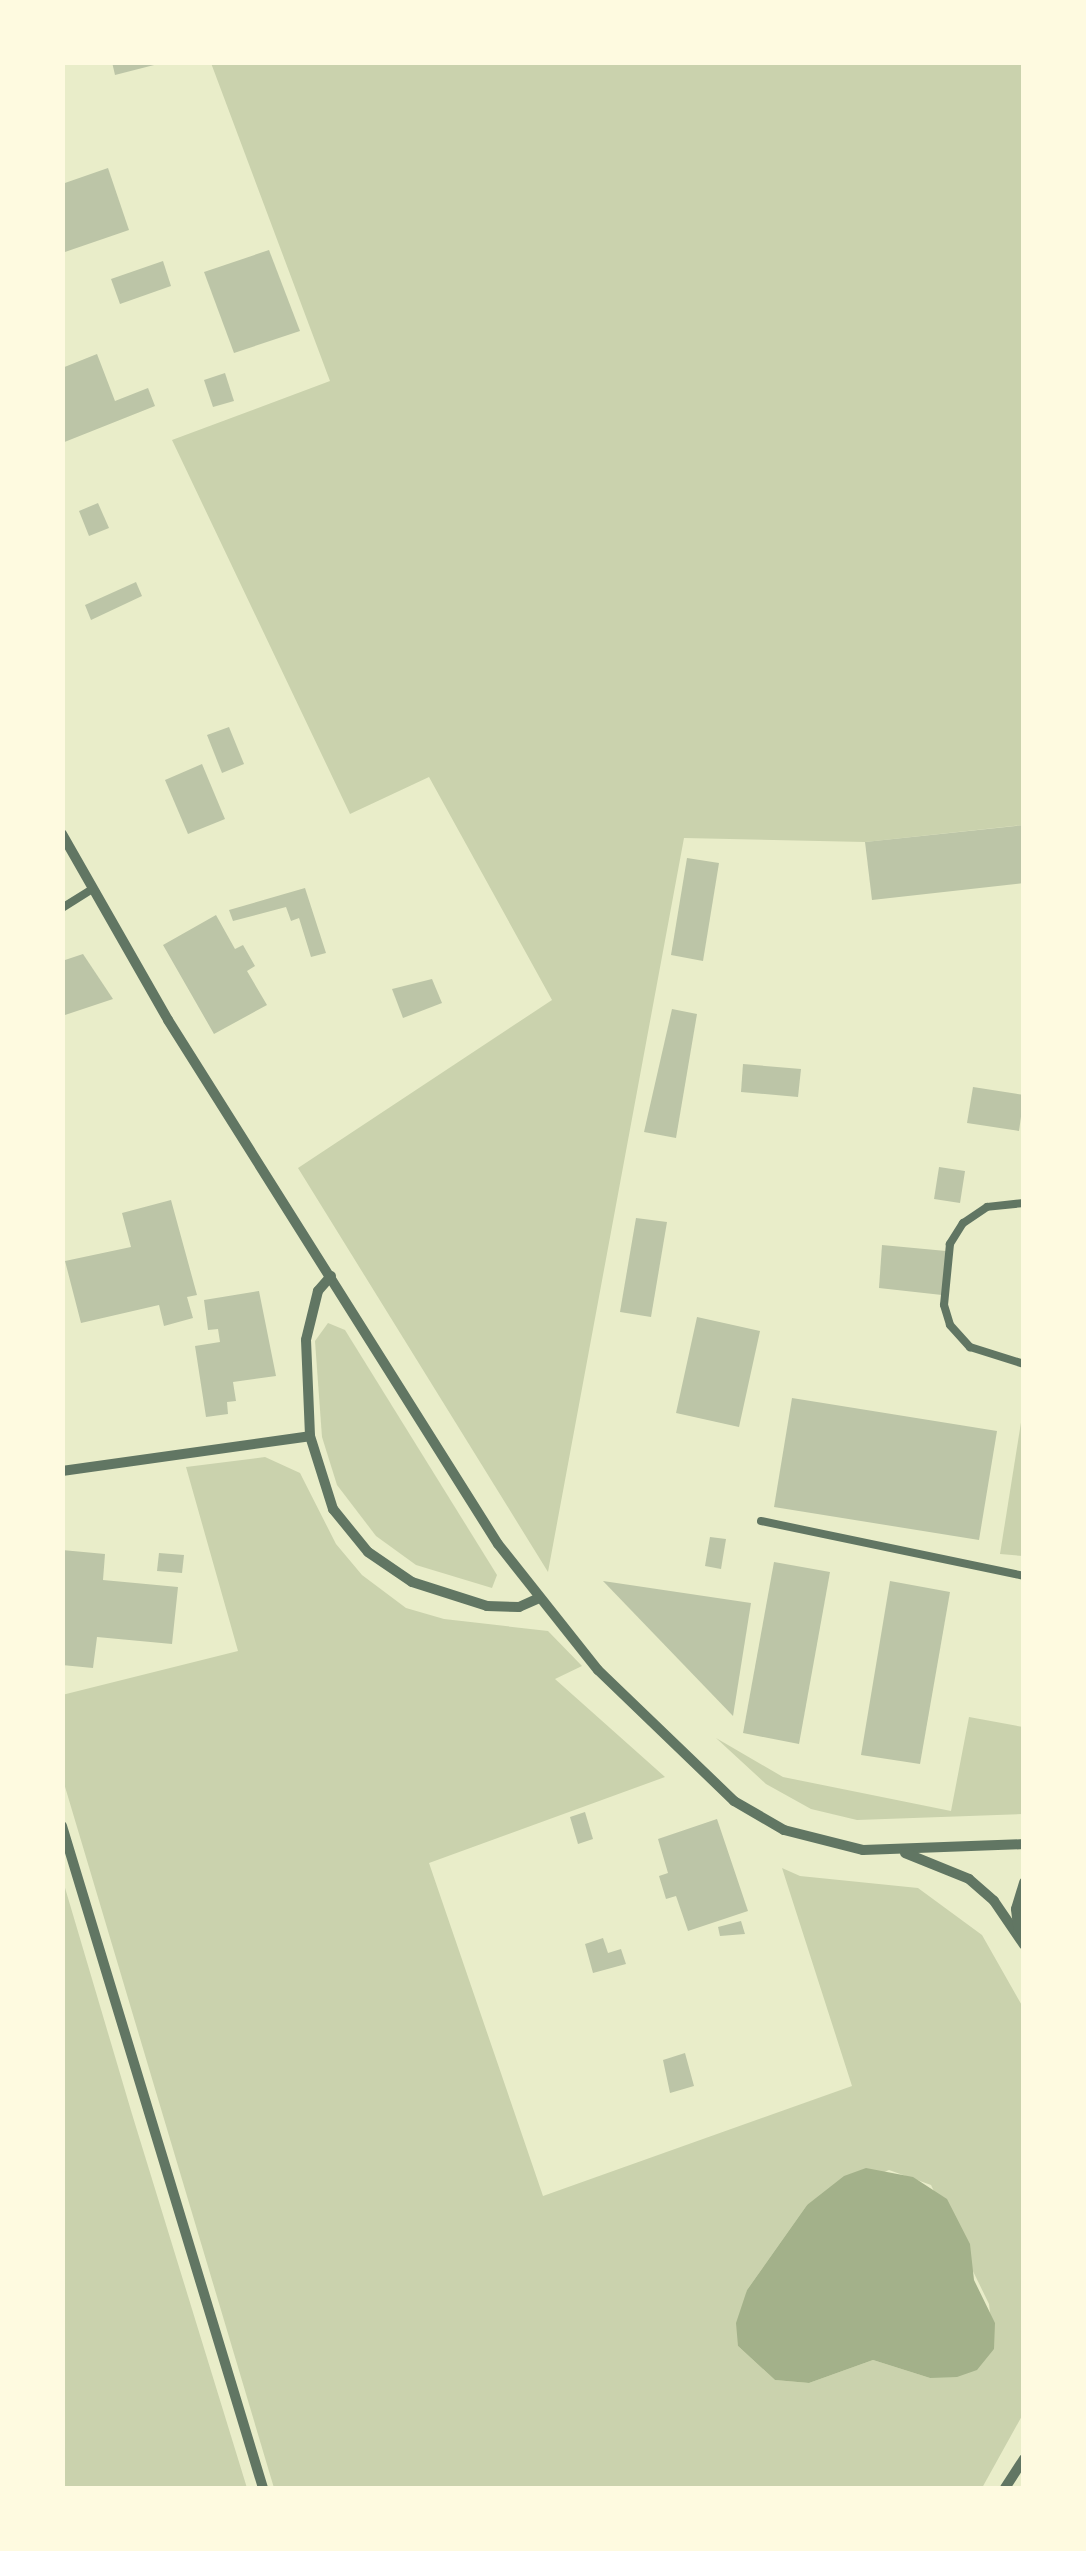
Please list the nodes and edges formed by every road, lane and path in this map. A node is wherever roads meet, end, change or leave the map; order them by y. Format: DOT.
graph roads {
  1 [pos="62,834"];
  2 [pos="93,889"];
  3 [pos="62,908"];
  4 [pos="1024,1203"];
  5 [pos="331,1276"];
  6 [pos="1024,1364"];
  7 [pos="310,1436"];
  8 [pos="62,1471"];
  9 [pos="760,1521"];
  10 [pos="1024,1576"];
  11 [pos="537,1599"];
  12 [pos="62,1826"];
  13 [pos="1024,1844"];
  14 [pos="899,1851"];
  15 [pos="1024,1882"];
  16 [pos="1021,1940"];
  17 [pos="1024,2459"];
  18 [pos="262,2488"];
  19 [pos="1005,2488"];
  1 -- 2 [label="street"];
  2 -- 3 [label="lane"];
  2 -- 5 [label="street"];
  4 -- 6 [label="lane"];
  5 -- 7 [label="street"];
  5 -- 11 [label="street"];
  7 -- 8 [label="street"];
  7 -- 11 [label="street"];
  9 -- 10 [label="lane"];
  11 -- 14 [label="street"];
  12 -- 18 [label="street"];
  13 -- 14 [label="street"];
  14 -- 16 [label="street"];
  15 -- 16 [label="street"];
  17 -- 19 [label="street"];
}
